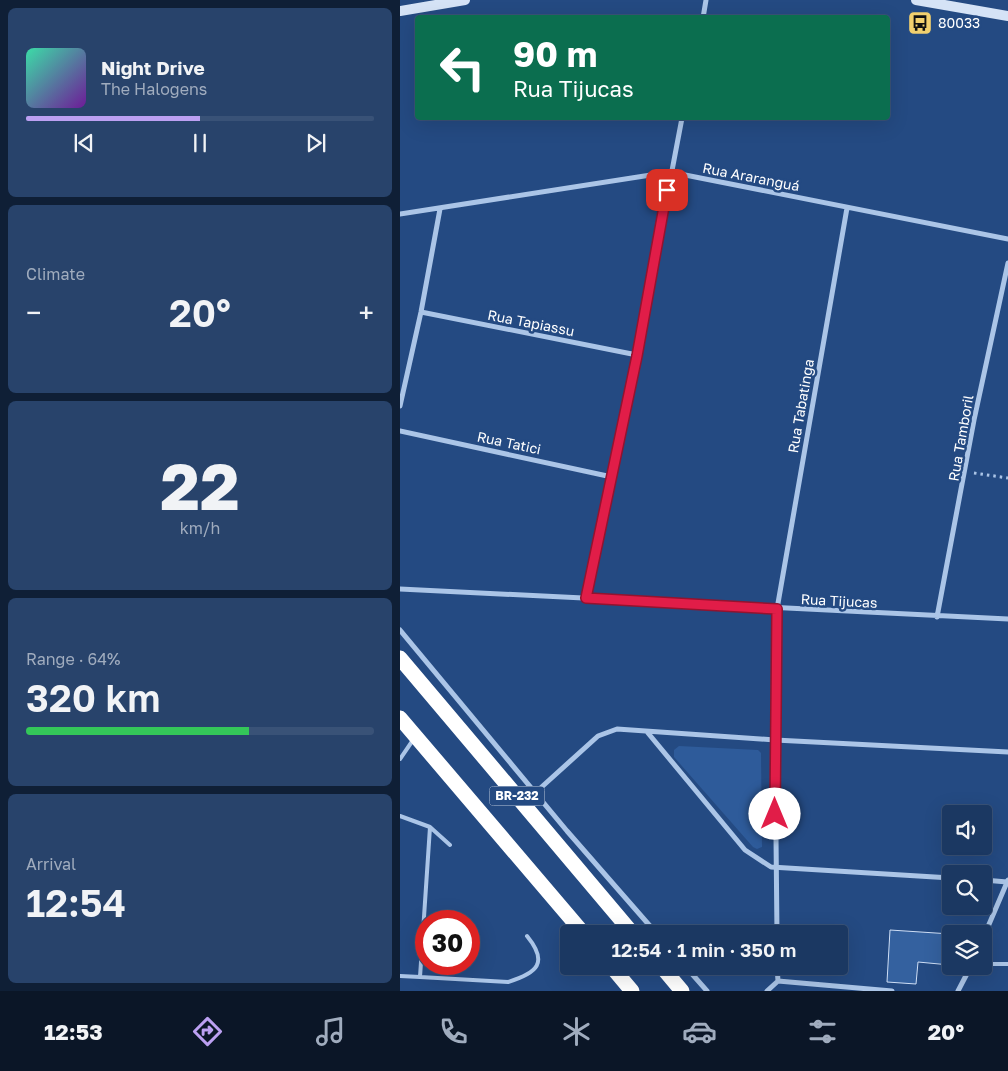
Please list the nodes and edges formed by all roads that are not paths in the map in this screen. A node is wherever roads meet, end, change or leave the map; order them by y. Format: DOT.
graph roads {
  1 [pos="462,0"];
  2 [pos="706,0"];
  3 [pos="916,0"];
  4 [pos="400,11"];
  5 [pos="704,15"];
  6 [pos="1008,16"];
  7 [pos="682,120"];
  8 [pos="670,172"];
  9 [pos="847,208"];
  10 [pos="440,209"];
  11 [pos="400,214"];
  12 [pos="1008,239"];
  13 [pos="1008,263"];
  14 [pos="421,312"];
  15 [pos="637,356"];
  16 [pos="400,406"];
  17 [pos="400,431"];
  18 [pos="612,477"];
  19 [pos="400,589"];
  20 [pos="586,598"];
  21 [pos="777,609"];
  22 [pos="937,617"];
  23 [pos="1008,619"];
  24 [pos="400,630"];
  25 [pos="400,658"];
  26 [pos="400,718"];
  27 [pos="648,733"];
  28 [pos="416,736"];
  29 [pos="775,740"];
  30 [pos="1008,752"];
  31 [pos="400,759"];
  32 [pos="535,793"];
  33 [pos="400,816"];
  34 [pos="430,827"];
  35 [pos="450,845"];
  36 [pos="775,869"];
  37 [pos="942,878"];
  38 [pos="992,880"];
  39 [pos="1008,881"];
  40 [pos="576,925"];
  41 [pos="626,925"];
  42 [pos="649,925"];
  43 [pos="777,925"];
  44 [pos="989,925"];
  45 [pos="527,936"];
  46 [pos="992,964"];
  47 [pos="1008,964"];
  48 [pos="619,975"];
  49 [pos="669,975"];
  50 [pos="693,975"];
  51 [pos="778,975"];
  52 [pos="966,975"];
  53 [pos="400,976"];
  54 [pos="420,977"];
  55 [pos="778,981"];
  56 [pos="632,991"];
  57 [pos="682,991"];
  58 [pos="707,991"];
  59 [pos="767,991"];
  60 [pos="892,991"];
  61 [pos="958,991"];
  1 -- 4 [label="street"];
  2 -- 5 [label="street"];
  3 -- 6 [label="street"];
  7 -- 8 [label="street"];
  8 -- 9 [label="street, Rua Araranguá"];
  8 -- 10 [label="street, Rua Araranguá"];
  8 -- 15 [label="street"];
  9 -- 12 [label="street, Rua Araranguá"];
  9 -- 21 [label="street, Rua Tabatinga"];
  10 -- 11 [label="street, Rua Araranguá"];
  10 -- 14 [label="street"];
  13 -- 22 [label="street, Rua Tamboril"];
  14 -- 15 [label="street, Rua Tapiassu"];
  14 -- 16 [label="street"];
  15 -- 18 [label="street"];
  17 -- 18 [label="street, Rua Tatici"];
  18 -- 20 [label="street"];
  19 -- 20 [label="street, Rua Tijucas"];
  20 -- 21 [label="street, Rua Tijucas"];
  21 -- 22 [label="street, Rua Tijucas"];
  21 -- 29 [label="street, Rua Tabatinga"];
  22 -- 23 [label="street, Rua Tijucas"];
  24 -- 32 [label="street"];
  25 -- 41 [label="highway, BR-232"];
  26 -- 28 [label="highway, BR-232"];
  27 -- 29 [label="street"];
  27 -- 32 [label="street"];
  27 -- 36 [label="street"];
  28 -- 31 [label="lane"];
  28 -- 40 [label="highway, BR-232"];
  29 -- 30 [label="street"];
  29 -- 36 [label="street, Rua Tabatinga"];
  32 -- 42 [label="street"];
  33 -- 34 [label="lane"];
  34 -- 35 [label="lane"];
  34 -- 54 [label="lane"];
  36 -- 37 [label="street"];
  36 -- 43 [label="street, Rua Tabatinga"];
  38 -- 39 [label="street"];
  39 -- 44 [label="street"];
  45 -- 54 [label="lane"];
  46 -- 47 [label="lane"];
  48 -- 56 [label="highway"];
  49 -- 57 [label="highway"];
  50 -- 58 [label="street"];
  51 -- 55 [label="street"];
  52 -- 61 [label="street"];
  53 -- 54 [label="lane"];
  55 -- 59 [label="street"];
  55 -- 60 [label="street"];
}
